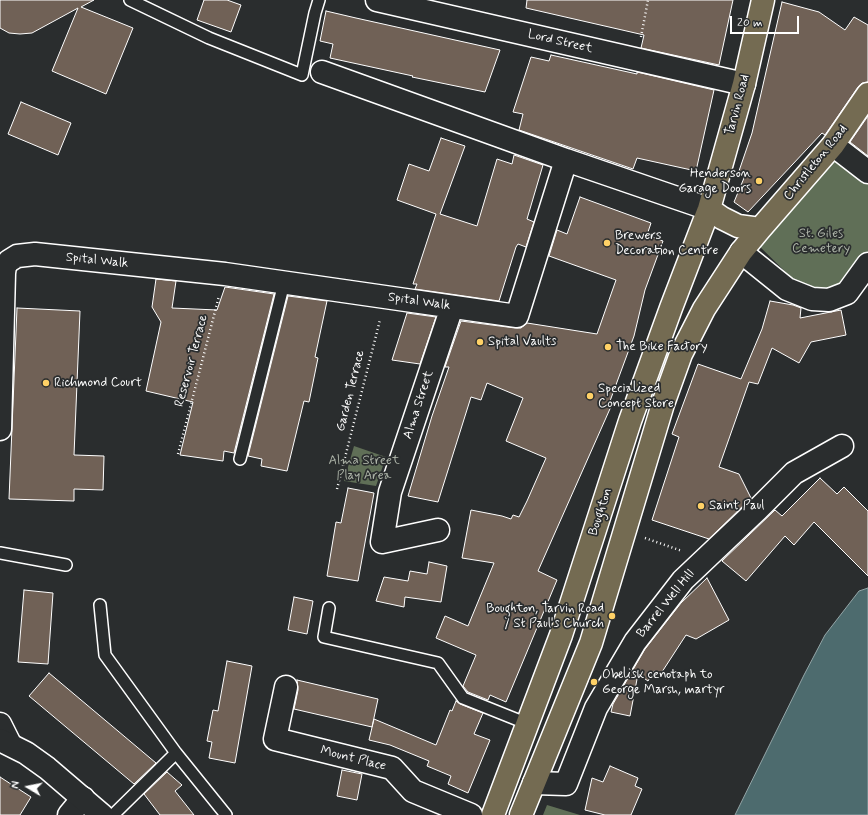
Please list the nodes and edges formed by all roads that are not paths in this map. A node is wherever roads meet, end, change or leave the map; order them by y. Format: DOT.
graph roads {
  1 [pos="130,0"];
  2 [pos="319,0"];
  3 [pos="377,0"];
  4 [pos="763,0"];
  5 [pos="322,72"];
  6 [pos="744,84"];
  7 [pos="868,94"];
  8 [pos="833,145"];
  9 [pos="566,160"];
  10 [pos="868,172"];
  11 [pos="709,209"];
  12 [pos="760,228"];
  13 [pos="741,252"];
  14 [pos="868,264"];
  15 [pos="284,283"];
  16 [pos="452,307"];
  17 [pos="0,429"];
  18 [pos="842,446"];
  19 [pos="240,459"];
  20 [pos="438,530"];
  21 [pos="0,553"];
  22 [pos="66,565"];
  23 [pos="100,604"];
  24 [pos="329,608"];
  25 [pos="286,687"];
  26 [pos="0,724"];
  27 [pos="528,724"];
  28 [pos="5,742"];
  29 [pos="176,753"];
  30 [pos="534,783"];
  31 [pos="83,798"];
  32 [pos="68,815"];
  33 [pos="102,815"];
  34 [pos="112,815"];
  35 [pos="226,815"];
  36 [pos="471,815"];
  37 [pos="493,815"];
  38 [pos="521,815"];
  1 -- 2 [label="lane"];
  3 -- 6 [label="street, Lord Street"];
  4 -- 6 [label="highway, Tarvin Road"];
  5 -- 9 [label="street"];
  6 -- 11 [label="highway, Tarvin Road"];
  7 -- 8 [label="highway, Christleton Road"];
  8 -- 10 [label="street"];
  8 -- 12 [label="highway, Christleton Road"];
  9 -- 11 [label="street"];
  9 -- 16 [label="street, Spital Walk"];
  11 -- 12 [label="highway"];
  11 -- 27 [label="highway, Boughton"];
  12 -- 13 [label="highway, Boughton"];
  13 -- 14 [label="street"];
  13 -- 30 [label="highway, Boughton"];
  15 -- 16 [label="street, Spital Walk"];
  15 -- 17 [label="street, Spital Walk"];
  15 -- 19 [label="lane"];
  16 -- 20 [label="street, Alma Street"];
  18 -- 30 [label="street, Barrel Well Hill"];
  21 -- 22 [label="lane"];
  23 -- 29 [label="lane"];
  24 -- 27 [label="lane"];
  25 -- 36 [label="street, Mount Place"];
  26 -- 28 [label="street"];
  27 -- 37 [label="highway, Boughton"];
  28 -- 31 [label="street"];
  29 -- 34 [label="lane"];
  29 -- 35 [label="lane"];
  30 -- 38 [label="highway, Boughton"];
  31 -- 32 [label="street"];
  31 -- 33 [label="street"];
}
